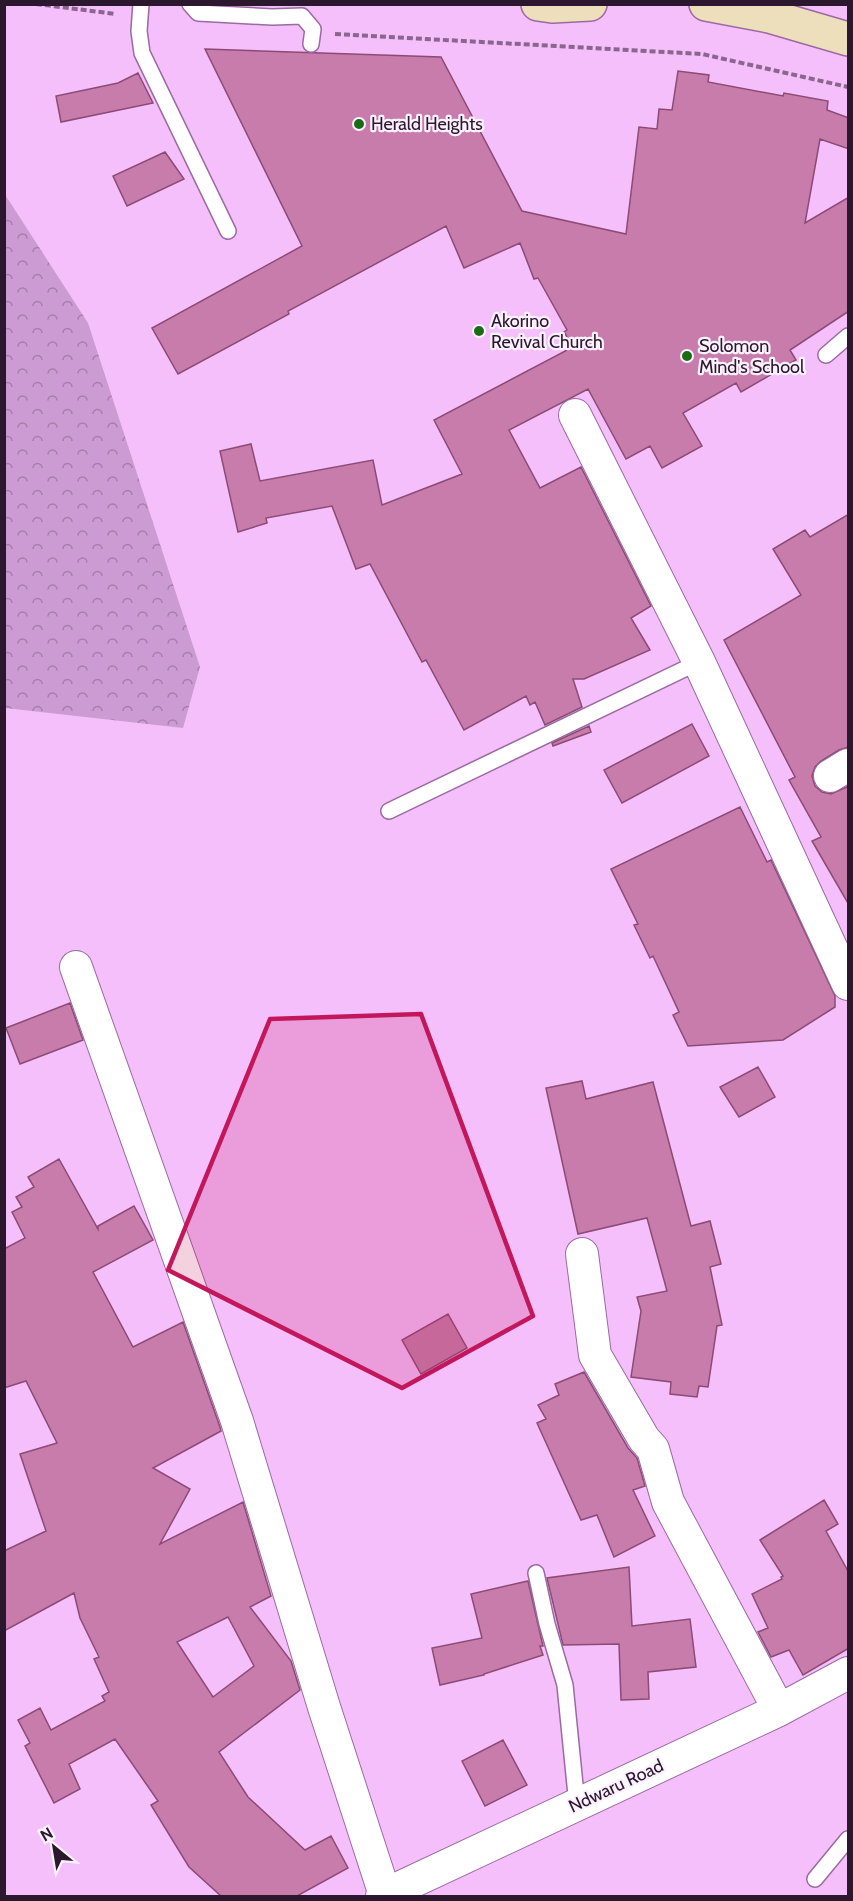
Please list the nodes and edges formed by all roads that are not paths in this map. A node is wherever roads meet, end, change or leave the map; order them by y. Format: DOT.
graph roads {
  1 [pos="190,4"];
  2 [pos="538,4"];
  3 [pos="590,4"];
  4 [pos="706,4"];
  5 [pos="140,11"];
  6 [pos="312,39"];
  7 [pos="849,39"];
  8 [pos="228,231"];
  9 [pos="849,336"];
  10 [pos="826,355"];
  11 [pos="575,415"];
  12 [pos="699,662"];
  13 [pos="389,811"];
  14 [pos="76,967"];
  15 [pos="849,984"];
  16 [pos="582,1254"];
  17 [pos="536,1573"];
  18 [pos="849,1673"];
  19 [pos="779,1710"];
  20 [pos="577,1805"];
  21 [pos="849,1839"];
  22 [pos="815,1879"];
  23 [pos="383,1896"];
  1 -- 6 [label="lane"];
  2 -- 3 [label="main road"];
  4 -- 7 [label="main road"];
  5 -- 8 [label="lane"];
  9 -- 10 [label="lane"];
  11 -- 12 [label="street"];
  12 -- 13 [label="lane"];
  12 -- 15 [label="street"];
  14 -- 23 [label="street"];
  16 -- 19 [label="street"];
  17 -- 20 [label="lane"];
  18 -- 19 [label="street, Ndwaru Road"];
  19 -- 20 [label="street, Ndwaru Road"];
  20 -- 23 [label="street, Ndwaru Road"];
  21 -- 22 [label="lane"];
}
